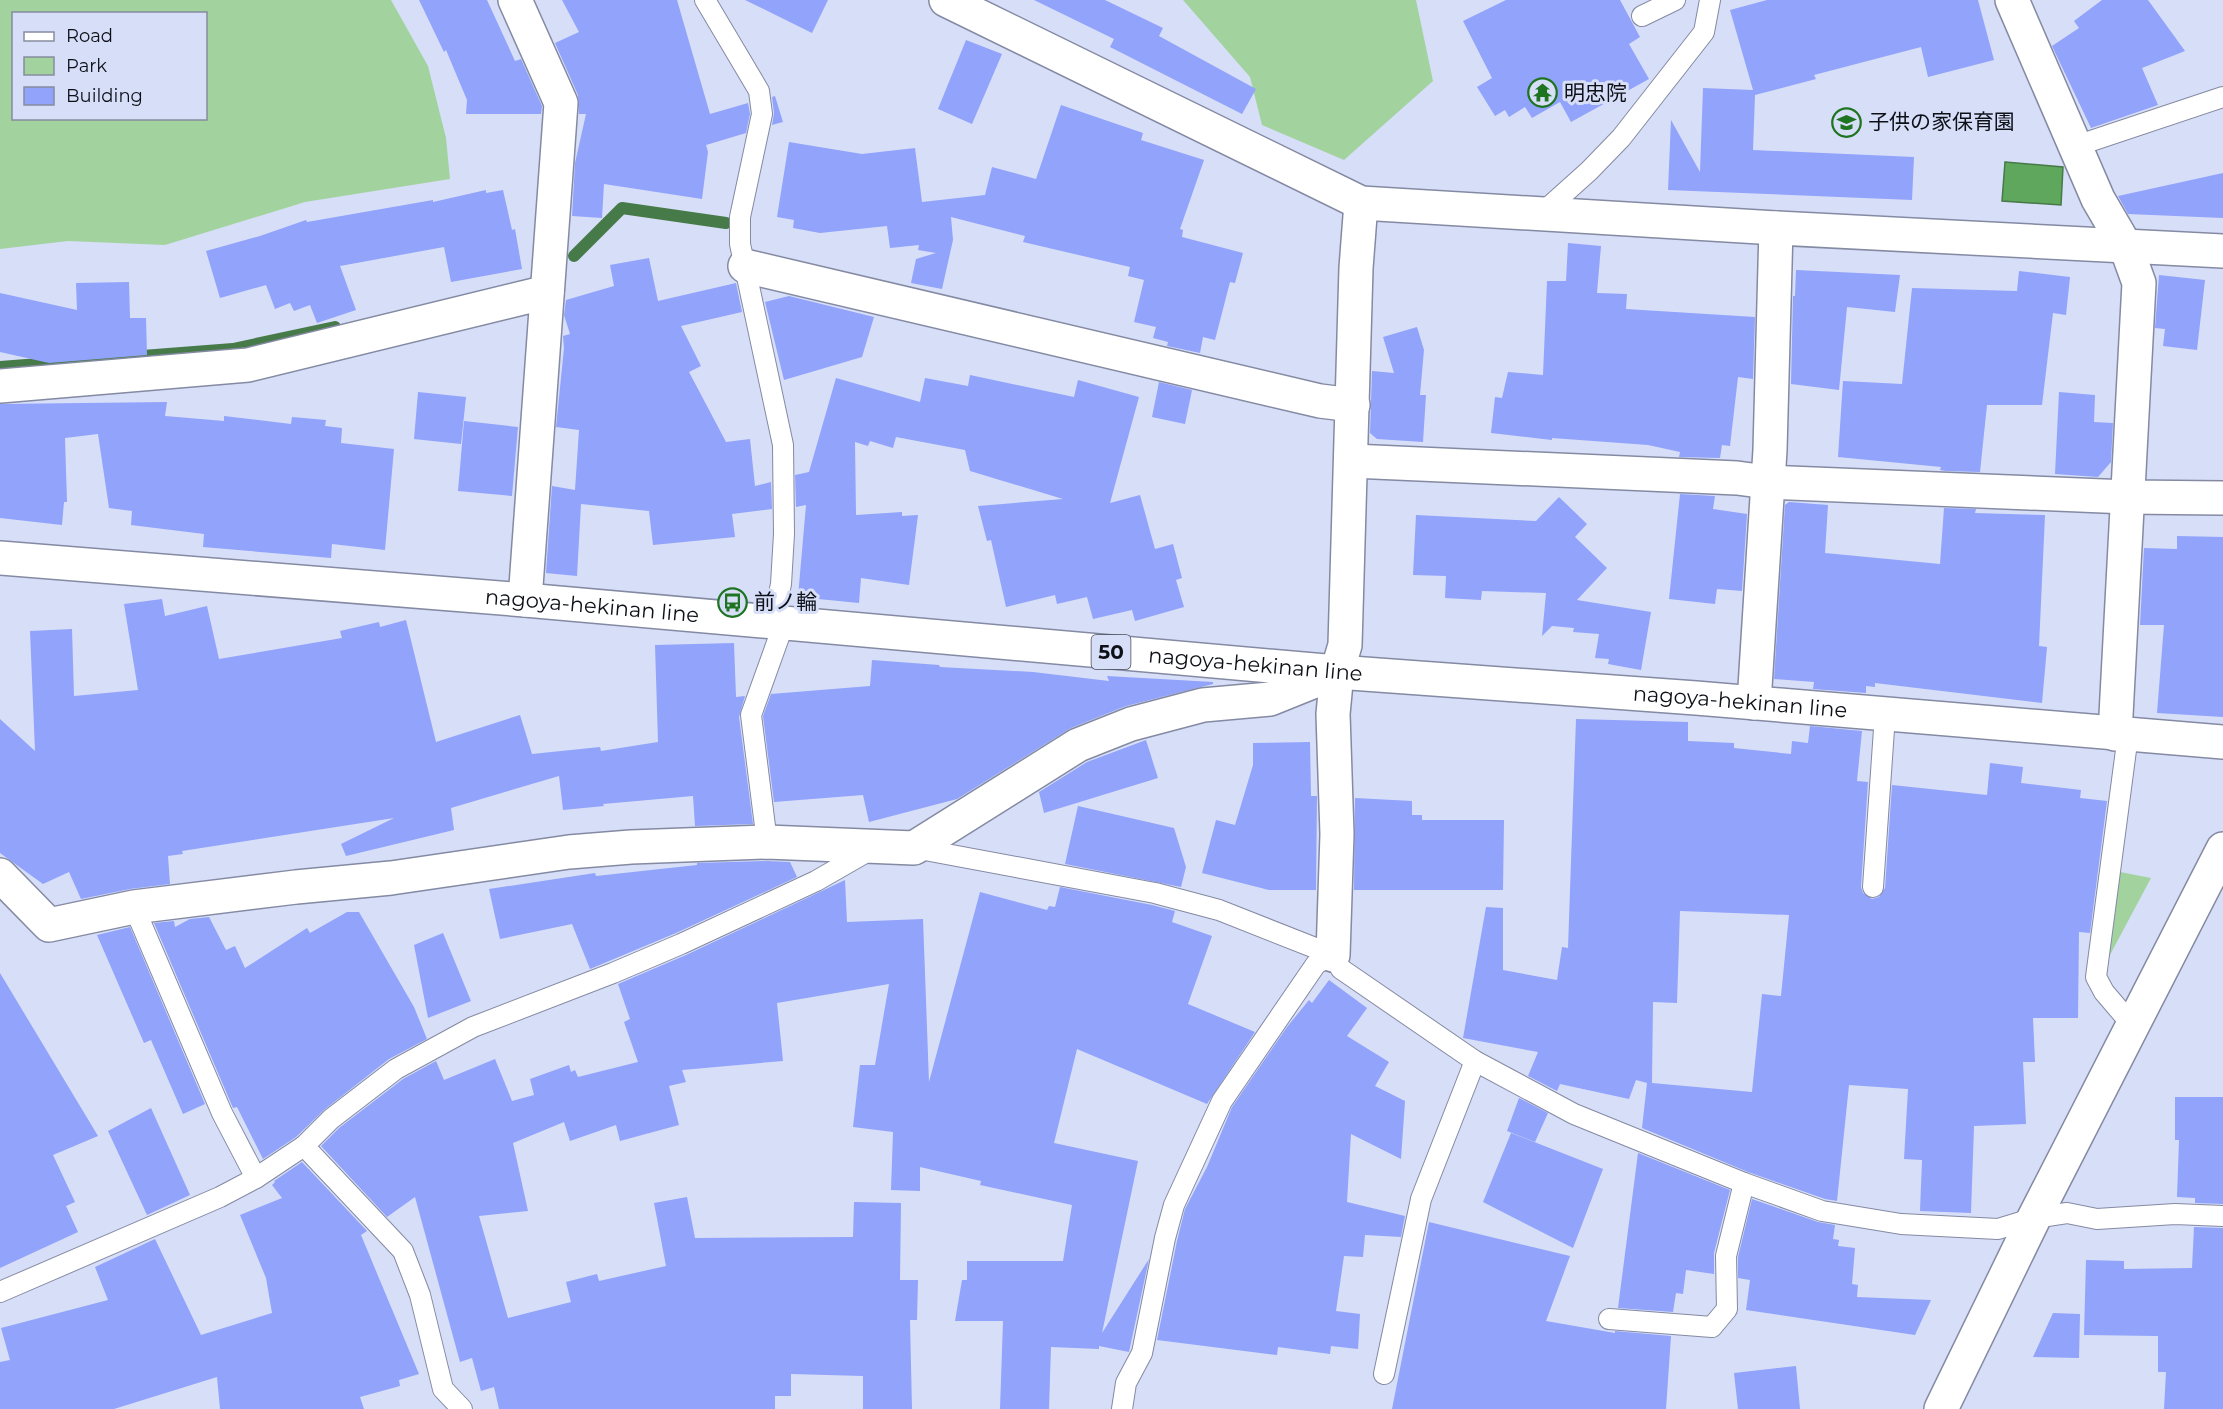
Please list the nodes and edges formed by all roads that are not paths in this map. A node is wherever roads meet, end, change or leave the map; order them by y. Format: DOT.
graph roads {
  1 [pos="515,0"];
  2 [pos="705,0"];
  3 [pos="946,0"];
  4 [pos="1675,0"];
  5 [pos="1710,0"];
  6 [pos="2012,0"];
  7 [pos="1642,16"];
  8 [pos="2223,97"];
  9 [pos="2076,146"];
  10 [pos="1362,203"];
  11 [pos="1540,214"];
  12 [pos="1776,228"];
  13 [pos="2126,247"];
  14 [pos="2223,251"];
  15 [pos="745,266"];
  16 [pos="547,292"];
  17 [pos="0,386"];
  18 [pos="1353,405"];
  19 [pos="1352,461"];
  20 [pos="1767,482"];
  21 [pos="2127,497"];
  22 [pos="2223,498"];
  23 [pos="0,558"];
  24 [pos="525,600"];
  25 [pos="779,622"];
  26 [pos="1337,672"];
  27 [pos="1754,703"];
  28 [pos="1885,715"];
  29 [pos="2122,734"];
  30 [pos="2223,742"];
  31 [pos="767,842"];
  32 [pos="875,847"];
  33 [pos="914,848"];
  34 [pos="2223,849"];
  35 [pos="0,875"];
  36 [pos="1873,887"];
  37 [pos="134,907"];
  38 [pos="1333,955"];
  39 [pos="2133,1026"];
  40 [pos="1475,1061"];
  41 [pos="304,1146"];
  42 [pos="256,1178"];
  43 [pos="1744,1183"];
  44 [pos="2223,1216"];
  45 [pos="2034,1218"];
  46 [pos="0,1292"];
  47 [pos="1609,1319"];
  48 [pos="1383,1374"];
  49 [pos="462,1409"];
  50 [pos="1122,1409"];
  51 [pos="1941,1409"];
  1 -- 16 [label="street"];
  2 -- 15 [label="lane"];
  3 -- 10 [label="street"];
  4 -- 7 [label="lane"];
  5 -- 11 [label="lane"];
  6 -- 9 [label="street"];
  8 -- 9 [label="lane"];
  9 -- 13 [label="street"];
  10 -- 11 [label="street"];
  10 -- 18 [label="street"];
  11 -- 12 [label="street"];
  12 -- 13 [label="street"];
  12 -- 20 [label="street"];
  13 -- 14 [label="street"];
  13 -- 21 [label="street"];
  15 -- 18 [label="street"];
  15 -- 25 [label="lane"];
  16 -- 17 [label="street"];
  16 -- 24 [label="street"];
  18 -- 19 [label="street"];
  19 -- 20 [label="street"];
  19 -- 26 [label="street"];
  20 -- 21 [label="street"];
  20 -- 27 [label="street"];
  21 -- 22 [label="street"];
  21 -- 29 [label="street"];
  23 -- 24 [label="street, nagoya-hekinan line / 50"];
  24 -- 25 [label="street, nagoya-hekinan line / 50"];
  25 -- 26 [label="street, nagoya-hekinan line / 50"];
  25 -- 31 [label="lane"];
  26 -- 27 [label="street, nagoya-hekinan line / 50"];
  26 -- 33 [label="street"];
  26 -- 38 [label="street"];
  27 -- 28 [label="street, nagoya-hekinan line / 50"];
  28 -- 29 [label="street, nagoya-hekinan line / 50"];
  28 -- 36 [label="lane"];
  29 -- 30 [label="street, nagoya-hekinan line / 50"];
  29 -- 39 [label="lane"];
  31 -- 32 [label="street"];
  31 -- 37 [label="street"];
  32 -- 33 [label="street"];
  32 -- 41 [label="lane"];
  33 -- 38 [label="lane"];
  34 -- 39 [label="street"];
  35 -- 37 [label="street"];
  37 -- 42 [label="lane"];
  38 -- 40 [label="lane"];
  38 -- 50 [label="lane"];
  39 -- 45 [label="street"];
  40 -- 43 [label="lane"];
  40 -- 48 [label="lane"];
  41 -- 42 [label="lane"];
  41 -- 49 [label="lane"];
  42 -- 46 [label="lane"];
  43 -- 45 [label="lane"];
  43 -- 47 [label="lane"];
  44 -- 45 [label="lane"];
  45 -- 51 [label="street"];
}
